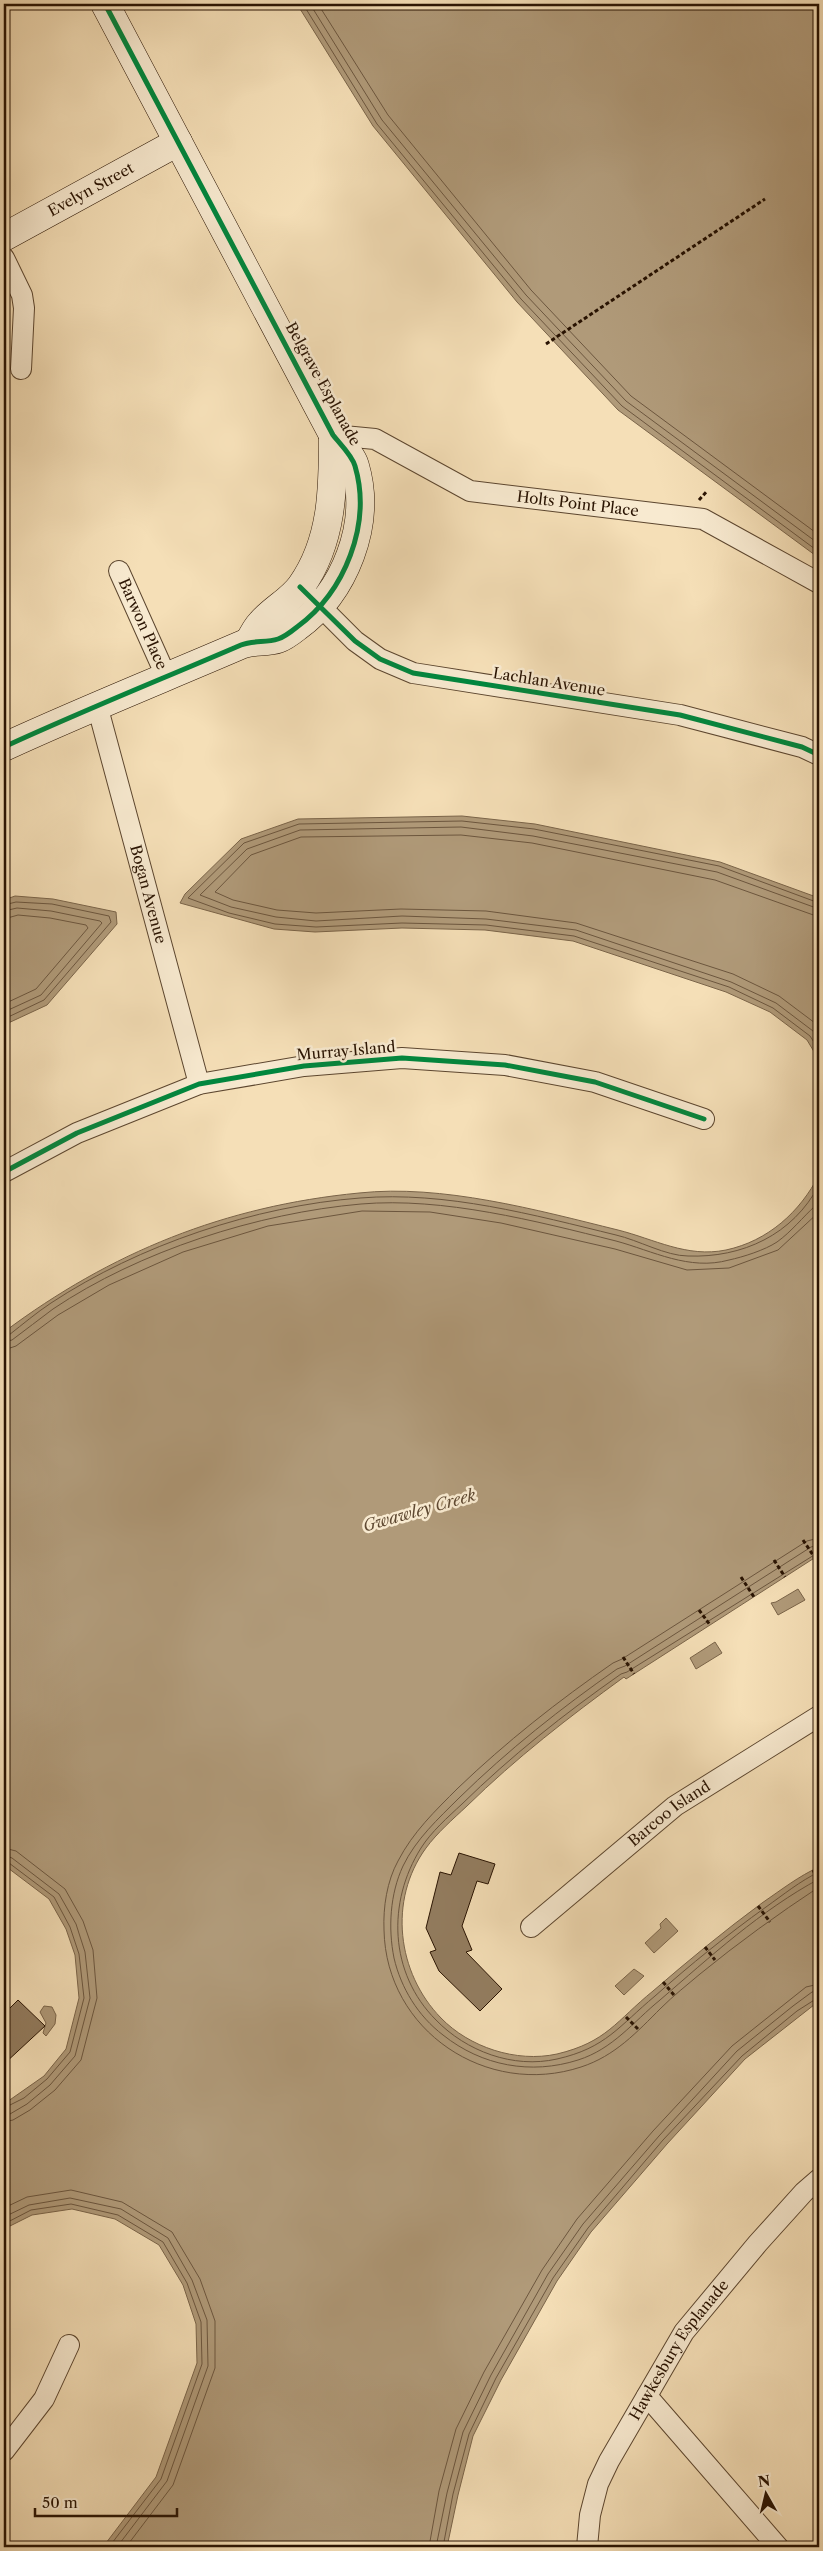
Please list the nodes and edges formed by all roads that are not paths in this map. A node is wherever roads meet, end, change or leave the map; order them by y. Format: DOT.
graph roads {
  1 [pos="105,4"];
  2 [pos="178,142"];
  3 [pos="4,237"];
  4 [pos="4,258"];
  5 [pos="21,369"];
  6 [pos="334,435"];
  7 [pos="120,571"];
  8 [pos="819,583"];
  9 [pos="300,587"];
  10 [pos="320,607"];
  11 [pos="248,642"];
  12 [pos="166,676"];
  13 [pos="97,705"];
  14 [pos="4,747"];
  15 [pos="819,755"];
  16 [pos="199,1084"];
  17 [pos="704,1119"];
  18 [pos="4,1172"];
  19 [pos="819,1716"];
  20 [pos="531,1927"];
  21 [pos="819,2179"];
  22 [pos="69,2345"];
  23 [pos="647,2396"];
  24 [pos="4,2451"];
  25 [pos="587,2547"];
  26 [pos="778,2547"];
  1 -- 2 [label="street, Belgrave Esplanade"];
  2 -- 3 [label="street, Evelyn Street"];
  2 -- 6 [label="street, Belgrave Esplanade"];
  4 -- 5 [label="street"];
  6 -- 8 [label="street, Holts Point Place"];
  6 -- 9 [label="street, Belgrave Esplanade"];
  6 -- 10 [label="street, Belgrave Esplanade"];
  7 -- 12 [label="street, Barwon Place"];
  9 -- 10 [label="street, Lachlan Avenue"];
  9 -- 11 [label="street, Belgrave Esplanade"];
  10 -- 11 [label="street, Belgrave Esplanade"];
  10 -- 15 [label="street, Lachlan Avenue"];
  11 -- 12 [label="street, Belgrave Esplanade"];
  12 -- 13 [label="street, Belgrave Esplanade"];
  13 -- 14 [label="street, Belgrave Esplanade"];
  13 -- 16 [label="street, Bogan Avenue"];
  16 -- 17 [label="street, Murray Island"];
  16 -- 18 [label="street, Murray Island"];
  19 -- 20 [label="street, Barcoo Island"];
  21 -- 23 [label="street, Hawkesbury Esplanade"];
  22 -- 24 [label="street"];
  23 -- 25 [label="street, Hawkesbury Esplanade"];
  23 -- 26 [label="street"];
}
